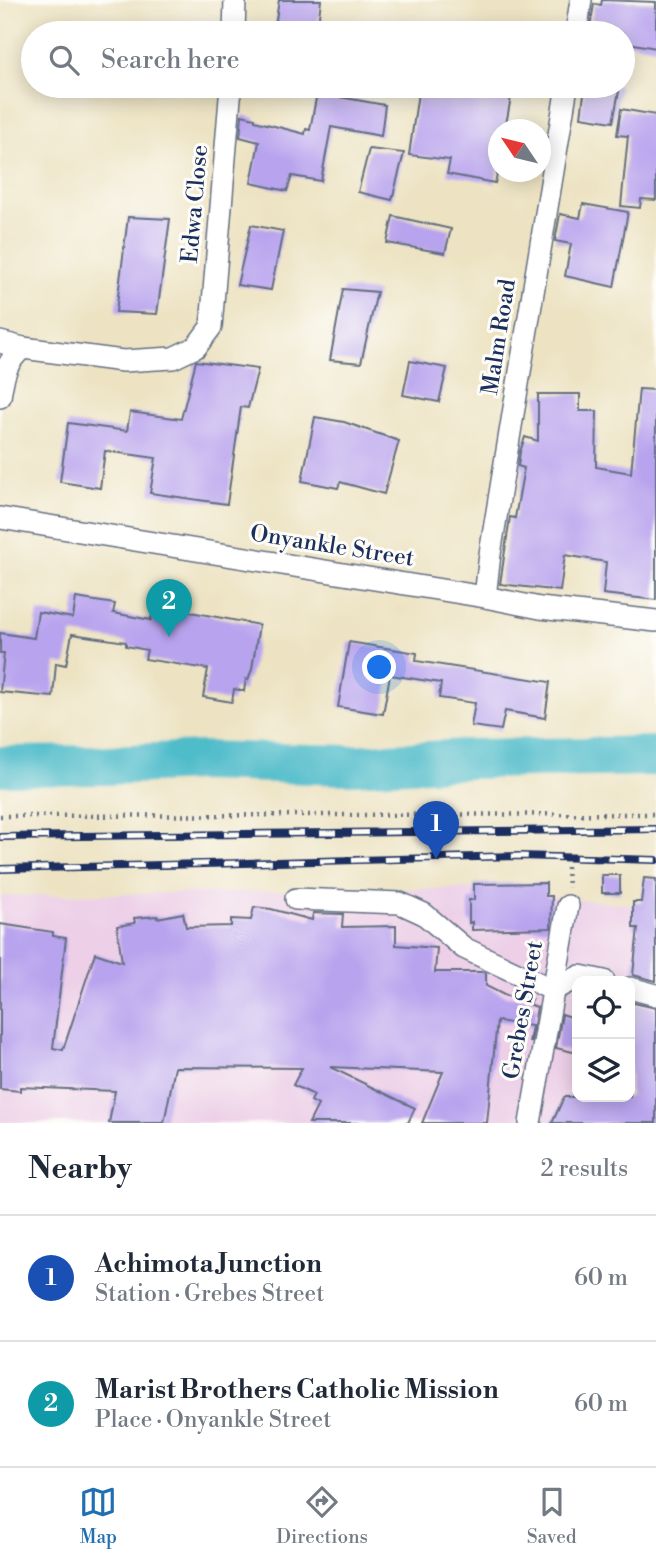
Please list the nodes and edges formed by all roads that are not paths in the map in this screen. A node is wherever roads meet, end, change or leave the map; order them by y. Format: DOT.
graph roads {
  1 [pos="235,0"];
  2 [pos="581,0"];
  3 [pos="234,21"];
  4 [pos="578,21"];
  5 [pos="229,98"];
  6 [pos="565,98"];
  7 [pos="0,342"];
  8 [pos="23,348"];
  9 [pos="0,397"];
  10 [pos="0,518"];
  11 [pos="485,597"];
  12 [pos="656,621"];
  13 [pos="296,900"];
  14 [pos="568,906"];
  15 [pos="572,980"];
  16 [pos="635,989"];
  17 [pos="553,990"];
  18 [pos="656,995"];
  19 [pos="530,1123"];
  1 -- 3 [label="street"];
  2 -- 4 [label="street"];
  5 -- 8 [label="street, Edwa Close"];
  6 -- 11 [label="street, Malm Road"];
  7 -- 8 [label="street"];
  8 -- 9 [label="street"];
  10 -- 11 [label="street, Onyankle Street"];
  11 -- 12 [label="street, Onyankle Street"];
  13 -- 17 [label="street"];
  14 -- 17 [label="street, Grebes Street"];
  15 -- 17 [label="street"];
  16 -- 18 [label="street"];
  17 -- 19 [label="street, Grebes Street"];
}
